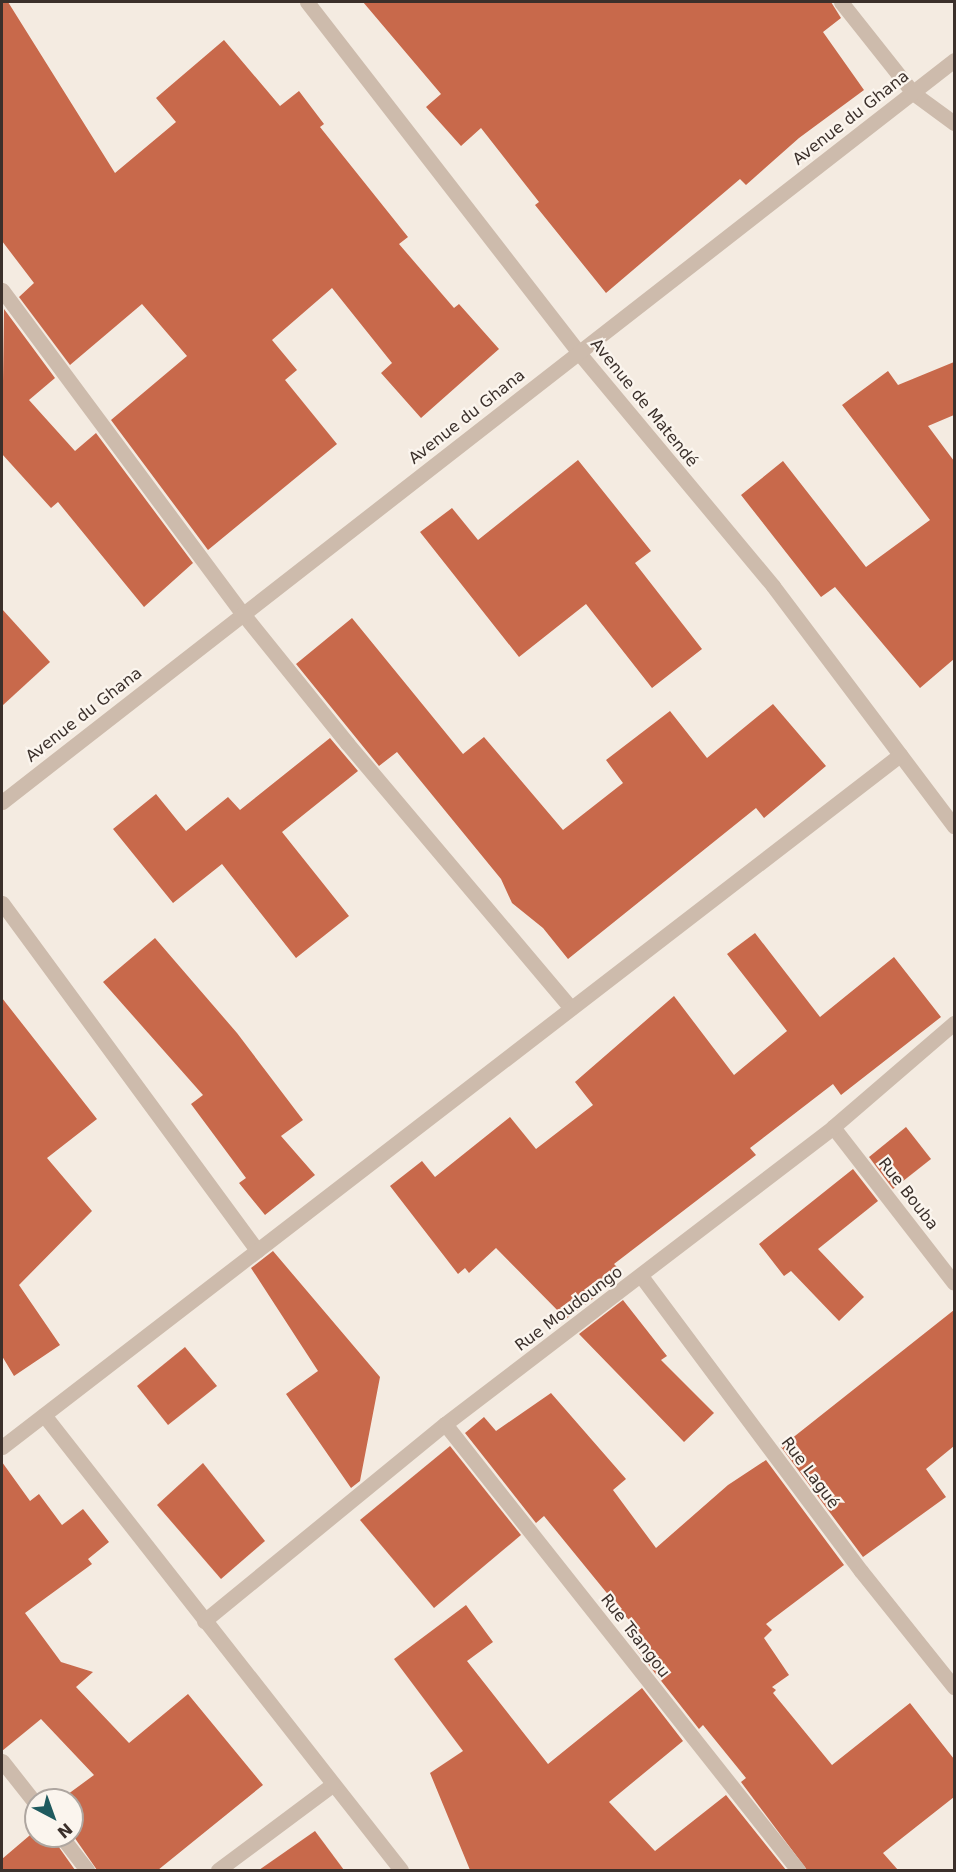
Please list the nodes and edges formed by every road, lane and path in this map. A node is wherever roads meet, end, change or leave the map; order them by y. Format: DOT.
graph roads {
  1 [pos="308,2"];
  2 [pos="841,2"];
  3 [pos="954,60"];
  4 [pos="913,93"];
  5 [pos="954,123"];
  6 [pos="2,290"];
  7 [pos="579,352"];
  8 [pos="243,614"];
  9 [pos="900,755"];
  10 [pos="2,802"];
  11 [pos="954,826"];
  12 [pos="2,903"];
  13 [pos="571,1008"];
  14 [pos="954,1023"];
  15 [pos="833,1127"];
  16 [pos="257,1250"];
  17 [pos="641,1276"];
  18 [pos="954,1283"];
  19 [pos="44,1415"];
  20 [pos="445,1424"];
  21 [pos="2,1447"];
  22 [pos="204,1621"];
  23 [pos="954,1687"];
  24 [pos="2,1761"];
  25 [pos="332,1785"];
  26 [pos="24,1789"];
  27 [pos="70,1848"];
  28 [pos="87,1870"];
  29 [pos="218,1870"];
  30 [pos="400,1870"];
  31 [pos="798,1870"];
  1 -- 7 [label="street, Avenue de Matendé"];
  2 -- 4 [label="street"];
  3 -- 4 [label="street, Avenue du Ghana"];
  4 -- 5 [label="street"];
  4 -- 7 [label="street, Avenue du Ghana"];
  6 -- 8 [label="street"];
  7 -- 8 [label="street, Avenue du Ghana"];
  7 -- 9 [label="street, Avenue de Matendé"];
  8 -- 10 [label="street, Avenue du Ghana"];
  8 -- 13 [label="street"];
  9 -- 11 [label="street, Avenue de Matendé"];
  9 -- 13 [label="street"];
  12 -- 16 [label="street"];
  13 -- 16 [label="street"];
  14 -- 15 [label="street, Rue Moudoungo"];
  15 -- 17 [label="street, Rue Moudoungo"];
  15 -- 18 [label="street, Rue Bouba"];
  16 -- 19 [label="street"];
  17 -- 20 [label="street, Rue Moudoungo"];
  17 -- 23 [label="street, Rue Lagué"];
  19 -- 21 [label="street"];
  19 -- 22 [label="street"];
  20 -- 22 [label="street, Rue Moudoungo"];
  20 -- 31 [label="street, Rue Tsangou"];
  22 -- 25 [label="street"];
  24 -- 26 [label="street"];
  25 -- 29 [label="street"];
  25 -- 30 [label="street"];
  27 -- 28 [label="street"];
}
